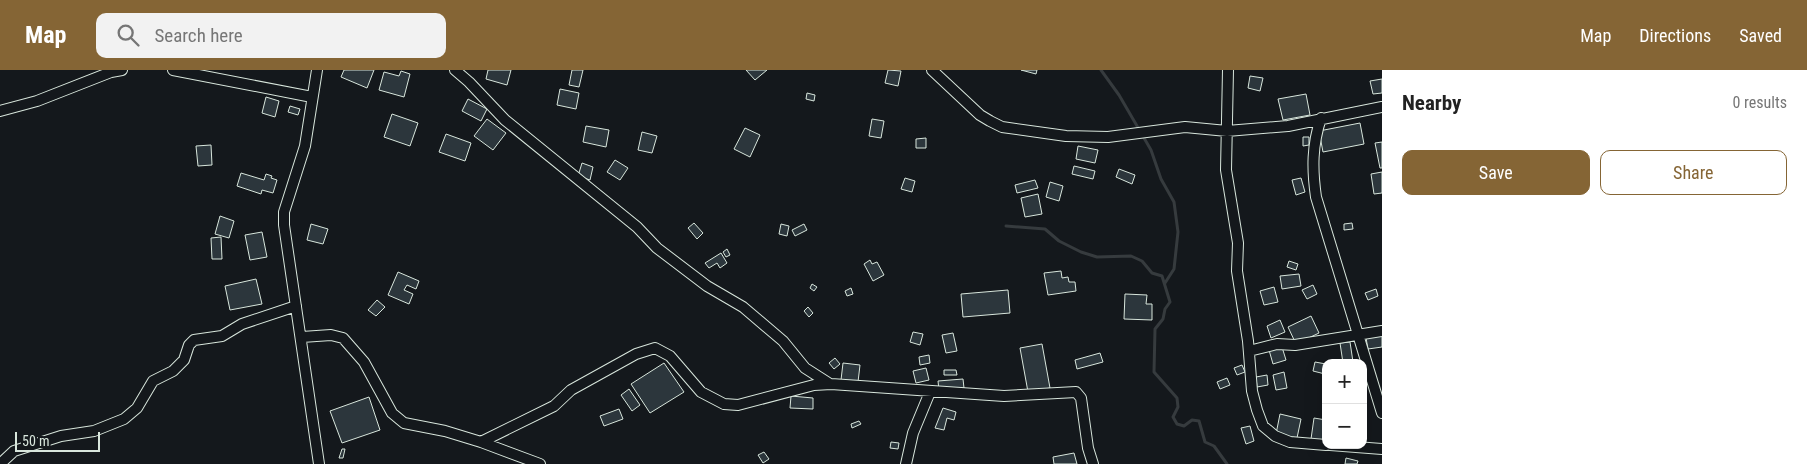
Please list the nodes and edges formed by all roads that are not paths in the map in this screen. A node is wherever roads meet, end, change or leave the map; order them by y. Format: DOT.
graph roads {
  1 [pos="122,70"];
  2 [pos="173,70"];
  3 [pos="317,70"];
  4 [pos="455,70"];
  5 [pos="932,70"];
  6 [pos="1228,70"];
  7 [pos="312,97"];
  8 [pos="1382,107"];
  9 [pos="0,111"];
  10 [pos="1321,118"];
  11 [pos="1227,131"];
  12 [pos="296,306"];
  13 [pos="1382,330"];
  14 [pos="1358,334"];
  15 [pos="302,337"];
  16 [pos="1249,351"];
  17 [pos="831,384"];
  18 [pos="930,392"];
  19 [pos="1382,413"];
  20 [pos="481,442"];
  21 [pos="1322,445"];
  22 [pos="1367,448"];
  23 [pos="1382,449"];
  24 [pos="0,464"];
  25 [pos="320,464"];
  26 [pos="540,464"];
  27 [pos="906,464"];
  28 [pos="1093,464"];
  1 -- 9 [label="street"];
  2 -- 7 [label="street"];
  3 -- 7 [label="street"];
  4 -- 17 [label="street"];
  5 -- 11 [label="street"];
  6 -- 11 [label="street"];
  7 -- 12 [label="street"];
  8 -- 10 [label="street"];
  10 -- 11 [label="street"];
  10 -- 14 [label="street"];
  11 -- 16 [label="street"];
  12 -- 15 [label="street"];
  12 -- 24 [label="street"];
  13 -- 14 [label="street"];
  14 -- 16 [label="street"];
  14 -- 19 [label="street"];
  15 -- 20 [label="street"];
  15 -- 25 [label="street"];
  16 -- 21 [label="street"];
  17 -- 18 [label="street"];
  17 -- 20 [label="street"];
  18 -- 27 [label="street"];
  18 -- 28 [label="street"];
  20 -- 26 [label="street"];
  22 -- 23 [label="street"];
}
